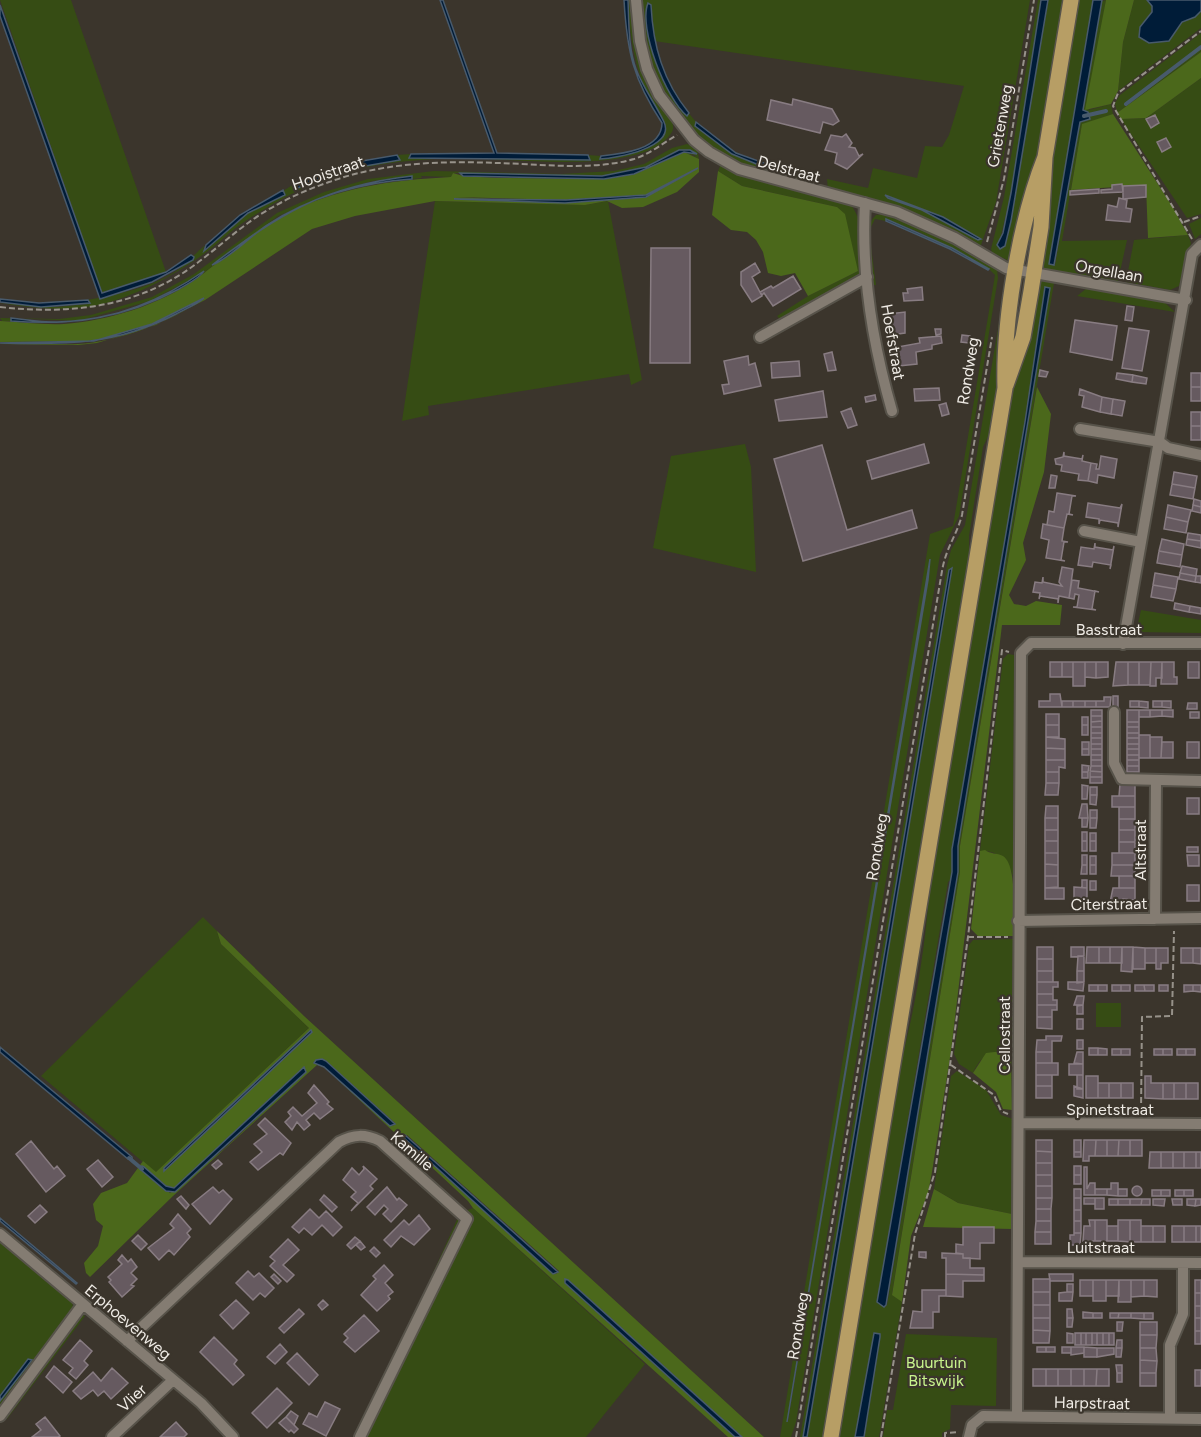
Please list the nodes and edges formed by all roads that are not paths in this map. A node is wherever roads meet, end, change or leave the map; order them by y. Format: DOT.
graph roads {
  1 [pos="636,0"];
  2 [pos="1071,0"];
  3 [pos="865,203"];
  4 [pos="1199,246"];
  5 [pos="1025,272"];
  6 [pos="867,277"];
  7 [pos="1186,300"];
  8 [pos="760,337"];
  9 [pos="892,411"];
  10 [pos="1080,429"];
  11 [pos="1160,442"];
  12 [pos="1201,455"];
  13 [pos="1084,531"];
  14 [pos="1141,542"];
  15 [pos="1123,644"];
  16 [pos="1201,644"];
  17 [pos="1021,653"];
  18 [pos="1114,712"];
  19 [pos="1156,781"];
  20 [pos="1201,782"];
  21 [pos="1201,918"];
  22 [pos="1155,919"];
  23 [pos="1018,921"];
  24 [pos="1019,1119"];
  25 [pos="1201,1124"];
  26 [pos="0,1234"];
  27 [pos="1018,1262"];
  28 [pos="1183,1263"];
  29 [pos="1201,1263"];
  30 [pos="83,1304"];
  31 [pos="127,1341"];
  32 [pos="173,1380"];
  33 [pos="0,1416"];
  34 [pos="1017,1416"];
  35 [pos="1170,1419"];
  36 [pos="1201,1419"];
  37 [pos="969,1434"];
  38 [pos="112,1437"];
  39 [pos="233,1437"];
  40 [pos="360,1437"];
  41 [pos="831,1437"];
  1 -- 3 [label="street, Delstraat"];
  2 -- 5 [label="main road"];
  3 -- 5 [label="street, Delstraat"];
  3 -- 6 [label="street, Hoefstraat"];
  4 -- 7 [label="street"];
  5 -- 7 [label="street, Orgellaan"];
  5 -- 41 [label="main road"];
  6 -- 8 [label="street"];
  6 -- 9 [label="street, Hoefstraat"];
  7 -- 11 [label="street"];
  10 -- 11 [label="street"];
  11 -- 12 [label="street"];
  11 -- 14 [label="street"];
  13 -- 14 [label="street"];
  14 -- 15 [label="street"];
  15 -- 16 [label="street, Basstraat"];
  15 -- 17 [label="street, Basstraat"];
  17 -- 23 [label="street, Cellostraat"];
  18 -- 19 [label="street"];
  19 -- 20 [label="street"];
  19 -- 22 [label="street, Altstraat"];
  21 -- 22 [label="street, Citerstraat"];
  22 -- 23 [label="street, Citerstraat"];
  23 -- 24 [label="street, Cellostraat"];
  24 -- 25 [label="street, Spinetstraat"];
  24 -- 27 [label="street, Cellostraat"];
  26 -- 30 [label="street, Erphoevenweg"];
  27 -- 28 [label="street, Luitstraat"];
  27 -- 34 [label="street, Cellostraat"];
  28 -- 29 [label="street, Luitstraat"];
  28 -- 35 [label="street"];
  30 -- 31 [label="street, Erphoevenweg"];
  30 -- 33 [label="street"];
  31 -- 32 [label="street, Erphoevenweg"];
  31 -- 40 [label="street, Kamille"];
  32 -- 38 [label="street, Vlier"];
  32 -- 39 [label="street, Erphoevenweg"];
  34 -- 35 [label="street, Harpstraat"];
  34 -- 37 [label="street, Harpstraat"];
  35 -- 36 [label="street, Harpstraat"];
}
